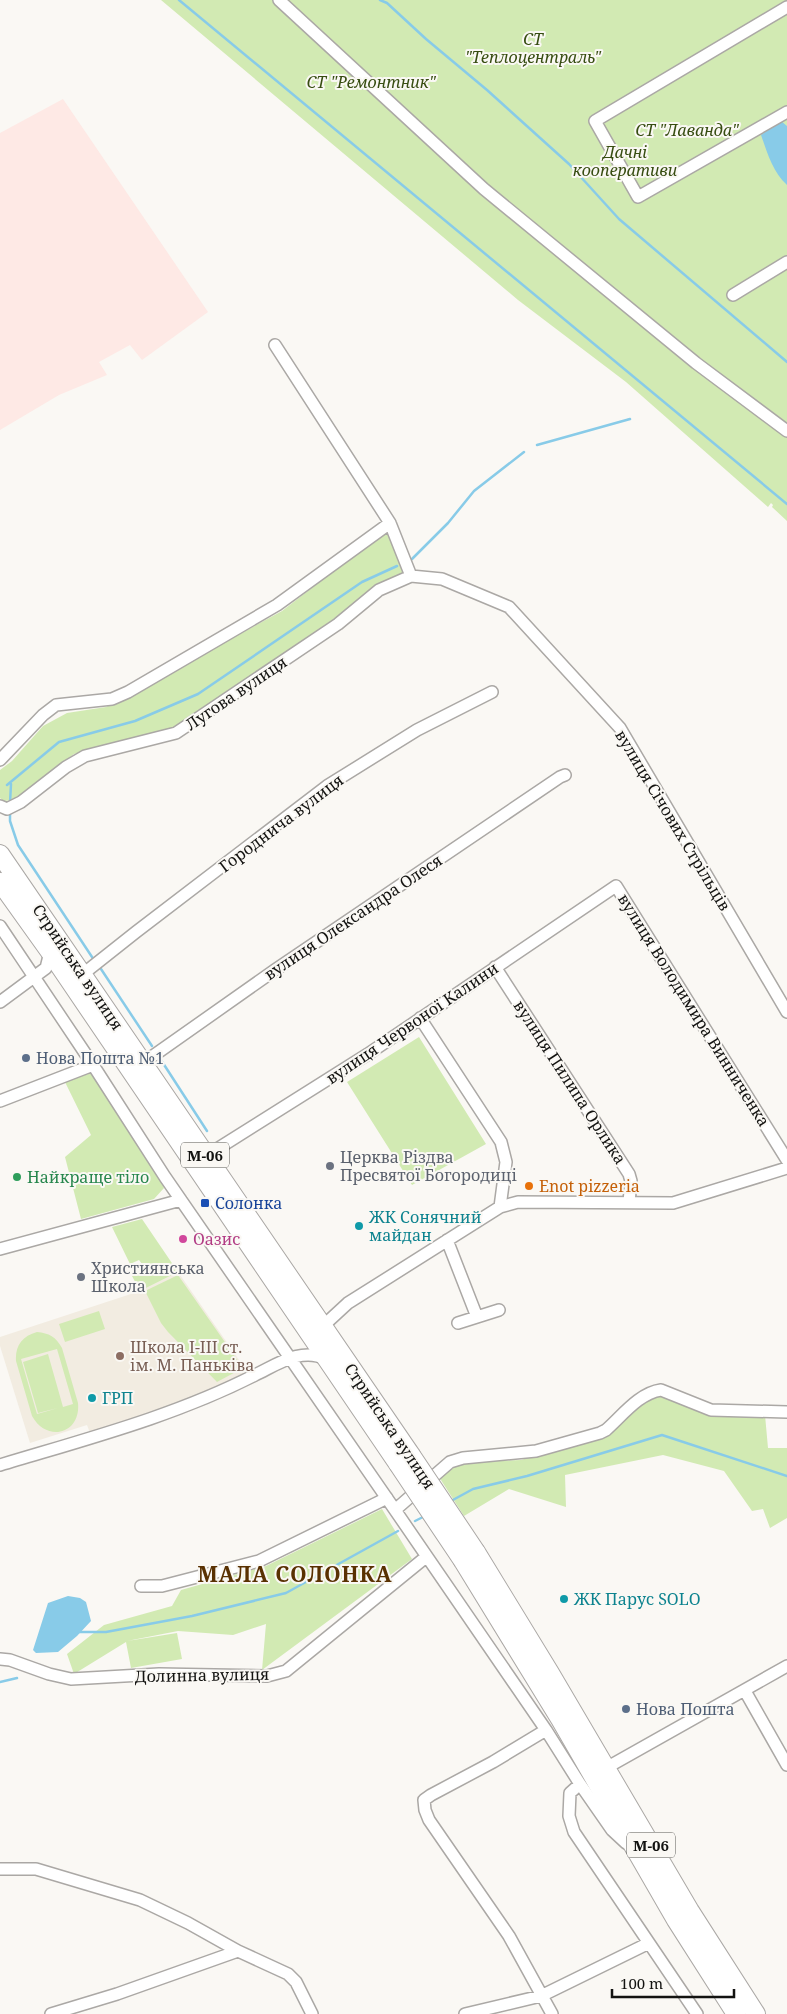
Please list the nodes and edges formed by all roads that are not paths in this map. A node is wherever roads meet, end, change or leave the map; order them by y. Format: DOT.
graph roads {
  1 [pos="278,0"];
  2 [pos="787,7"];
  3 [pos="787,112"];
  4 [pos="787,262"];
  5 [pos="733,295"];
  6 [pos="275,345"];
  7 [pos="787,431"];
  8 [pos="390,523"];
  9 [pos="411,576"];
  10 [pos="492,692"];
  11 [pos="0,760"];
  12 [pos="565,775"];
  13 [pos="0,806"];
  14 [pos="0,854"];
  15 [pos="0,882"];
  16 [pos="616,886"];
  17 [pos="0,926"];
  18 [pos="50,952"];
  19 [pos="496,968"];
  20 [pos="86,970"];
  21 [pos="37,974"];
  22 [pos="0,1002"];
  23 [pos="787,1012"];
  24 [pos="420,1018"];
  25 [pos="143,1063"];
  26 [pos="94,1065"];
  27 [pos="0,1101"];
  28 [pos="206,1156"];
  29 [pos="787,1160"];
  30 [pos="787,1168"];
  31 [pos="181,1200"];
  32 [pos="629,1202"];
  33 [pos="500,1207"];
  34 [pos="448,1240"];
  35 [pos="0,1250"];
  36 [pos="498,1310"];
  37 [pos="478,1317"];
  38 [pos="458,1323"];
  39 [pos="315,1330"];
  40 [pos="307,1354"];
  41 [pos="290,1357"];
  42 [pos="326,1359"];
  43 [pos="787,1412"];
  44 [pos="404,1460"];
  45 [pos="0,1465"];
  46 [pos="387,1498"];
  47 [pos="396,1510"];
  48 [pos="469,1556"];
  49 [pos="426,1557"];
  50 [pos="141,1586"];
  51 [pos="0,1659"];
  52 [pos="787,1666"];
  53 [pos="745,1691"];
  54 [pos="546,1730"];
  55 [pos="787,1765"];
  56 [pos="606,1768"];
  57 [pos="580,1784"];
  58 [pos="636,1851"];
  59 [pos="0,1869"];
  60 [pos="649,1943"];
  61 [pos="238,1951"];
  62 [pos="541,1996"];
  63 [pos="51,2014"];
  64 [pos="312,2014"];
  65 [pos="465,2014"];
  66 [pos="552,2014"];
  67 [pos="697,2014"];
  68 [pos="736,2014"];
  69 [pos="756,2014"];
  1 -- 7 [label="street"];
  2 -- 3 [label="street"];
  4 -- 5 [label="street"];
  6 -- 8 [label="street"];
  8 -- 9 [label="street"];
  8 -- 11 [label="street"];
  9 -- 13 [label="street, Лугова вулиця"];
  9 -- 23 [label="street, вулиця Січових Стрільців"];
  10 -- 20 [label="street, Городнича вулиця"];
  12 -- 25 [label="street, вулиця Олександра Олеся"];
  14 -- 20 [label="highway, Стрийська вулиця / М-06"];
  15 -- 18 [label="highway, Стрийська вулиця / М-06"];
  16 -- 19 [label="street, вулиця Червоної Калини"];
  16 -- 29 [label="street, вулиця Володимира Винниченка"];
  17 -- 21 [label="street"];
  18 -- 20 [label="highway, Стрийська вулиця / М-06"];
  18 -- 21 [label="street"];
  19 -- 24 [label="street, вулиця Червоної Калини"];
  19 -- 32 [label="street, вулиця Пилипа Орлика"];
  20 -- 21 [label="street"];
  20 -- 25 [label="highway, Стрийська вулиця / М-06"];
  20 -- 39 [label="highway, Стрийська вулиця / М-06"];
  21 -- 22 [label="street"];
  21 -- 26 [label="street"];
  24 -- 28 [label="street, вулиця Червоної Калини"];
  24 -- 33 [label="street"];
  25 -- 28 [label="highway, Стрийська вулиця / М-06"];
  26 -- 27 [label="street"];
  26 -- 31 [label="street"];
  28 -- 39 [label="highway, Стрийська вулиця / М-06"];
  30 -- 32 [label="street"];
  31 -- 35 [label="street"];
  31 -- 41 [label="street"];
  32 -- 33 [label="street"];
  33 -- 34 [label="street"];
  34 -- 37 [label="street"];
  34 -- 39 [label="street"];
  36 -- 37 [label="street"];
  37 -- 38 [label="street"];
  39 -- 40 [label="street"];
  39 -- 42 [label="highway, Стрийська вулиця / М-06"];
  39 -- 44 [label="highway, Стрийська вулиця / М-06"];
  40 -- 41 [label="street"];
  40 -- 42 [label="street"];
  41 -- 45 [label="street"];
  41 -- 46 [label="street"];
  42 -- 44 [label="highway, Стрийська вулиця / М-06"];
  43 -- 47 [label="street"];
  44 -- 48 [label="highway, Стрийська вулиця / М-06, bridge"];
  46 -- 47 [label="street"];
  46 -- 50 [label="street"];
  47 -- 49 [label="street"];
  48 -- 56 [label="highway, Стрийська вулиця / М-06"];
  48 -- 58 [label="highway, Стрийська вулиця / М-06"];
  49 -- 51 [label="street, Долинна вулиця"];
  49 -- 54 [label="street"];
  52 -- 53 [label="street"];
  53 -- 55 [label="street"];
  53 -- 56 [label="street"];
  54 -- 57 [label="street"];
  54 -- 62 [label="street"];
  56 -- 69 [label="highway, Стрийська вулиця / М-06"];
  57 -- 58 [label="street"];
  57 -- 60 [label="street"];
  58 -- 68 [label="highway, Стрийська вулиця / М-06"];
  59 -- 61 [label="street"];
  60 -- 62 [label="street"];
  60 -- 67 [label="street"];
  61 -- 63 [label="street"];
  61 -- 64 [label="street"];
  62 -- 65 [label="street"];
  62 -- 66 [label="street"];
}
